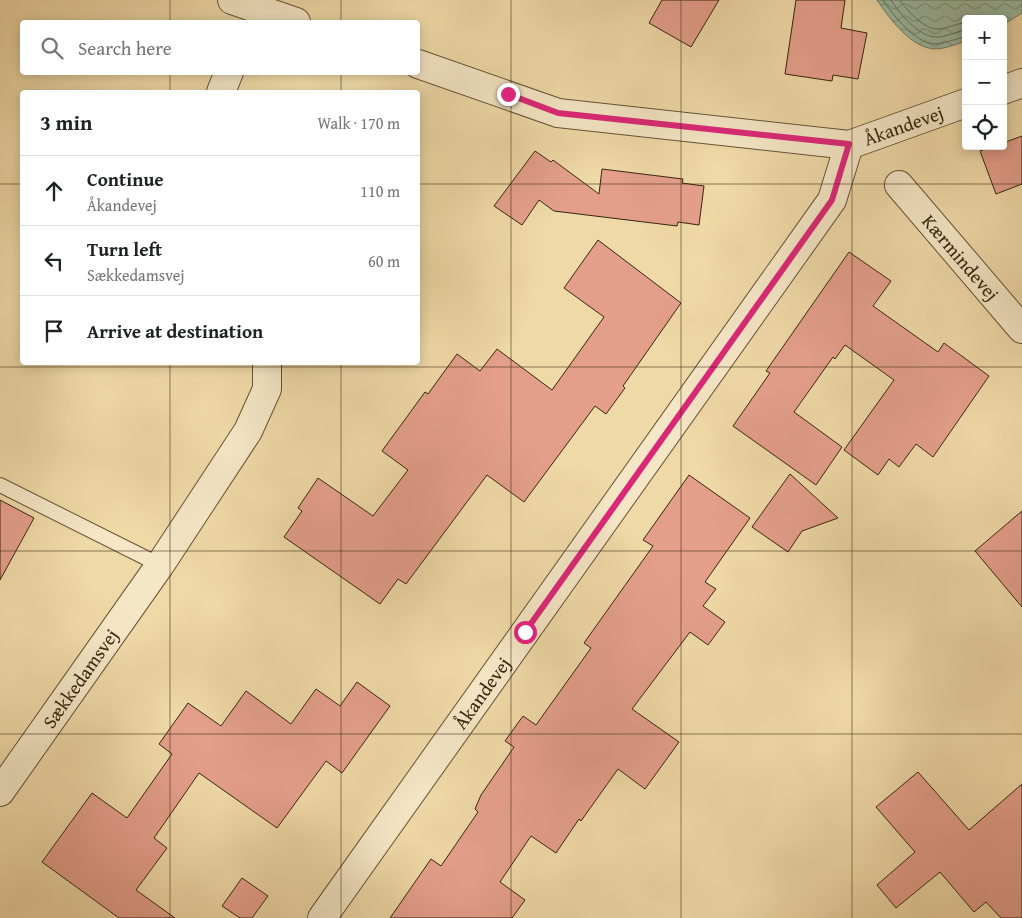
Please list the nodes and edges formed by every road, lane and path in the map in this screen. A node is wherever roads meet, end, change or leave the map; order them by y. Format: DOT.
graph roads {
  1 [pos="243,10"];
  2 [pos="287,20"];
  3 [pos="420,65"];
  4 [pos="227,75"];
  5 [pos="1022,83"];
  6 [pos="1007,89"];
  7 [pos="223,90"];
  8 [pos="962,104"];
  9 [pos="849,144"];
  10 [pos="899,186"];
  11 [pos="1022,329"];
  12 [pos="267,365"];
  13 [pos="0,485"];
  14 [pos="160,566"];
  15 [pos="0,792"];
  16 [pos="322,918"];
  1 -- 2 [label="street"];
  3 -- 9 [label="street"];
  4 -- 7 [label="street"];
  5 -- 6 [label="street"];
  8 -- 9 [label="street, Åkandevej"];
  9 -- 16 [label="street, Åkandevej"];
  10 -- 11 [label="street, Kærmindevej"];
  12 -- 14 [label="street, Sækkedamsvej"];
  13 -- 14 [label="lane"];
  14 -- 15 [label="street, Sækkedamsvej"];
}
